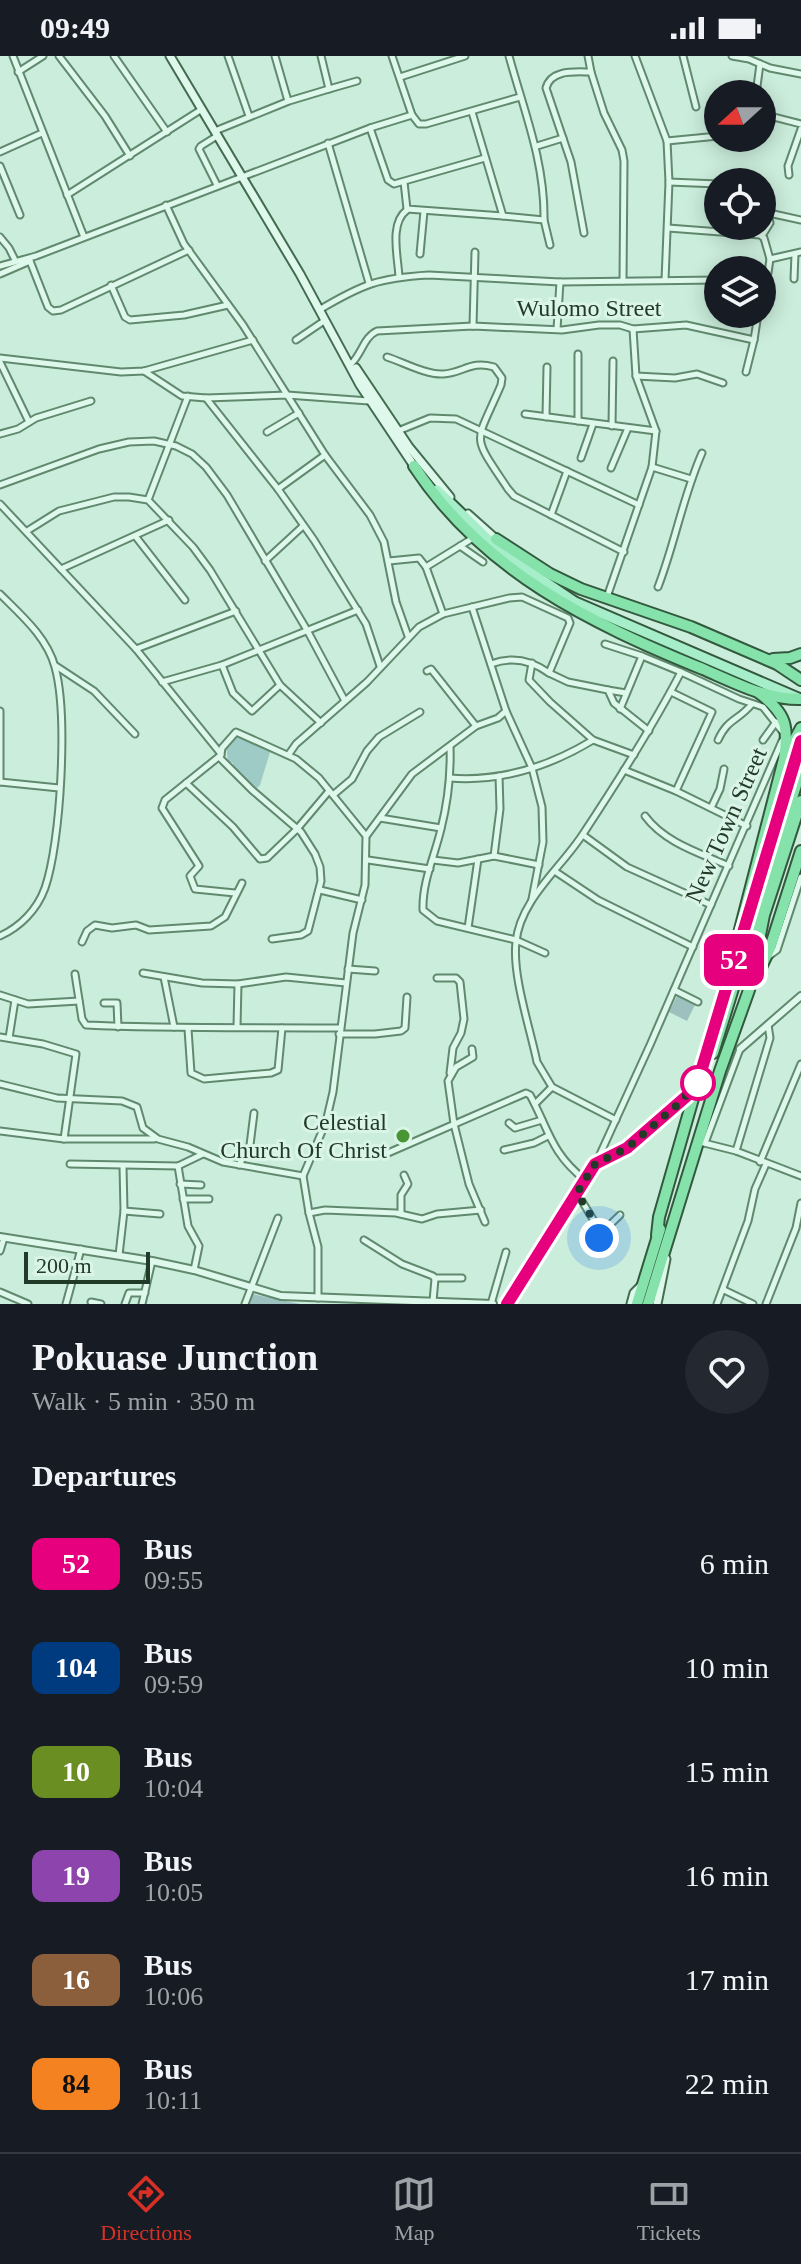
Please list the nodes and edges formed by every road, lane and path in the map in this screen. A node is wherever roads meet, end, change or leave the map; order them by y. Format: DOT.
graph roads {
  1 [pos="13,56"];
  2 [pos="43,56"];
  3 [pos="59,56"];
  4 [pos="114,56"];
  5 [pos="170,56"];
  6 [pos="228,56"];
  7 [pos="275,56"];
  8 [pos="321,56"];
  9 [pos="392,56"];
  10 [pos="440,56"];
  11 [pos="465,56"];
  12 [pos="509,56"];
  13 [pos="588,56"];
  14 [pos="635,56"];
  15 [pos="683,56"];
  16 [pos="732,56"];
  17 [pos="442,64"];
  18 [pos="760,64"];
  19 [pos="18,72"];
  20 [pos="591,72"];
  21 [pos="801,74"];
  22 [pos="400,77"];
  23 [pos="758,80"];
  24 [pos="357,81"];
  25 [pos="329,89"];
  26 [pos="520,97"];
  27 [pos="289,101"];
  28 [pos="696,107"];
  29 [pos="202,109"];
  30 [pos="472,112"];
  31 [pos="412,115"];
  32 [pos="249,116"];
  33 [pos="776,118"];
  34 [pos="801,126"];
  35 [pos="370,128"];
  36 [pos="167,132"];
  37 [pos="42,133"];
  38 [pos="216,133"];
  39 [pos="704,137"];
  40 [pos="563,138"];
  41 [pos="667,141"];
  42 [pos="328,143"];
  43 [pos="537,146"];
  44 [pos="0,152"];
  45 [pos="130,156"];
  46 [pos="485,158"];
  47 [pos="0,166"];
  48 [pos="241,175"];
  49 [pos="789,175"];
  50 [pos="404,182"];
  51 [pos="669,182"];
  52 [pos="704,183"];
  53 [pos="217,185"];
  54 [pos="67,195"];
  55 [pos="166,205"];
  56 [pos="407,209"];
  57 [pos="424,211"];
  58 [pos="20,215"];
  59 [pos="776,215"];
  60 [pos="503,216"];
  61 [pos="544,220"];
  62 [pos="801,220"];
  63 [pos="668,228"];
  64 [pos="704,231"];
  65 [pos="584,233"];
  66 [pos="0,237"];
  67 [pos="84,237"];
  68 [pos="550,245"];
  69 [pos="189,250"];
  70 [pos="475,252"];
  71 [pos="798,253"];
  72 [pos="420,254"];
  73 [pos="36,256"];
  74 [pos="776,258"];
  75 [pos="15,260"];
  76 [pos="30,261"];
  77 [pos="0,266"];
  78 [pos="0,274"];
  79 [pos="399,277"];
  80 [pos="474,277"];
  81 [pos="794,279"];
  82 [pos="665,280"];
  83 [pos="704,280"];
  84 [pos="623,281"];
  85 [pos="560,282"];
  86 [pos="369,283"];
  87 [pos="111,285"];
  88 [pos="228,305"];
  89 [pos="319,310"];
  90 [pos="324,321"];
  91 [pos="473,326"];
  92 [pos="756,328"];
  93 [pos="557,329"];
  94 [pos="633,329"];
  95 [pos="253,340"];
  96 [pos="296,340"];
  97 [pos="754,340"];
  98 [pos="578,354"];
  99 [pos="387,357"];
  100 [pos="0,360"];
  101 [pos="613,361"];
  102 [pos="352,363"];
  103 [pos="547,367"];
  104 [pos="144,371"];
  105 [pos="746,372"];
  106 [pos="636,376"];
  107 [pos="723,383"];
  108 [pos="362,384"];
  109 [pos="287,395"];
  110 [pos="188,396"];
  111 [pos="206,398"];
  112 [pos="353,398"];
  113 [pos="91,401"];
  114 [pos="369,401"];
  115 [pos="299,413"];
  116 [pos="525,414"];
  117 [pos="546,417"];
  118 [pos="578,421"];
  119 [pos="29,422"];
  120 [pos="593,424"];
  121 [pos="612,426"];
  122 [pos="628,428"];
  123 [pos="398,431"];
  124 [pos="479,431"];
  125 [pos="656,431"];
  126 [pos="267,432"];
  127 [pos="0,434"];
  128 [pos="171,445"];
  129 [pos="702,453"];
  130 [pos="325,455"];
  131 [pos="581,458"];
  132 [pos="414,466"];
  133 [pos="652,467"];
  134 [pos="611,468"];
  135 [pos="567,471"];
  136 [pos="691,479"];
  137 [pos="0,485"];
  138 [pos="278,489"];
  139 [pos="148,500"];
  140 [pos="0,504"];
  141 [pos="639,505"];
  142 [pos="551,515"];
  143 [pos="169,520"];
  144 [pos="303,526"];
  145 [pos="27,531"];
  146 [pos="136,537"];
  147 [pos="473,538"];
  148 [pos="496,539"];
  149 [pos="460,546"];
  150 [pos="624,552"];
  151 [pos="265,561"];
  152 [pos="389,561"];
  153 [pos="483,562"];
  154 [pos="426,567"];
  155 [pos="61,569"];
  156 [pos="658,587"];
  157 [pos="0,594"];
  158 [pos="607,598"];
  159 [pos="185,600"];
  160 [pos="472,607"];
  161 [pos="358,610"];
  162 [pos="236,611"];
  163 [pos="443,614"];
  164 [pos="307,630"];
  165 [pos="408,636"];
  166 [pos="605,644"];
  167 [pos="688,648"];
  168 [pos="136,649"];
  169 [pos="259,650"];
  170 [pos="752,653"];
  171 [pos="801,654"];
  172 [pos="642,656"];
  173 [pos="532,663"];
  174 [pos="491,664"];
  175 [pos="222,665"];
  176 [pos="55,666"];
  177 [pos="380,667"];
  178 [pos="427,671"];
  179 [pos="681,672"];
  180 [pos="549,673"];
  181 [pos="801,680"];
  182 [pos="162,682"];
  183 [pos="280,685"];
  184 [pos="608,690"];
  185 [pos="671,692"];
  186 [pos="758,692"];
  187 [pos="626,693"];
  188 [pos="801,698"];
  189 [pos="345,701"];
  190 [pos="752,704"];
  191 [pos="620,709"];
  192 [pos="0,711"];
  193 [pos="506,711"];
  194 [pos="420,712"];
  195 [pos="776,722"];
  196 [pos="321,723"];
  197 [pos="476,726"];
  198 [pos="801,728"];
  199 [pos="649,731"];
  200 [pos="135,734"];
  201 [pos="593,740"];
  202 [pos="718,740"];
  203 [pos="763,740"];
  204 [pos="801,742"];
  205 [pos="450,746"];
  206 [pos="289,754"];
  207 [pos="634,755"];
  208 [pos="220,756"];
  209 [pos="784,759"];
  210 [pos="532,768"];
  211 [pos="724,769"];
  212 [pos="801,769"];
  213 [pos="0,770"];
  214 [pos="624,770"];
  215 [pos="499,776"];
  216 [pos="450,778"];
  217 [pos="0,782"];
  218 [pos="186,783"];
  219 [pos="59,788"];
  220 [pos="676,791"];
  221 [pos="331,793"];
  222 [pos="801,801"];
  223 [pos="711,808"];
  224 [pos="645,816"];
  225 [pos="380,818"];
  226 [pos="801,821"];
  227 [pos="747,826"];
  228 [pos="441,828"];
  229 [pos="297,829"];
  230 [pos="583,835"];
  231 [pos="366,836"];
  232 [pos="801,851"];
  233 [pos="494,856"];
  234 [pos="478,859"];
  235 [pos="368,860"];
  236 [pos="433,860"];
  237 [pos="539,865"];
  238 [pos="729,866"];
  239 [pos="430,869"];
  240 [pos="556,872"];
  241 [pos="801,877"];
  242 [pos="242,883"];
  243 [pos="319,890"];
  244 [pos="235,893"];
  245 [pos="362,900"];
  246 [pos="532,900"];
  247 [pos="711,905"];
  248 [pos="468,928"];
  249 [pos="763,931"];
  250 [pos="0,936"];
  251 [pos="272,939"];
  252 [pos="516,940"];
  253 [pos="82,942"];
  254 [pos="693,947"];
  255 [pos="545,953"];
  256 [pos="767,957"];
  257 [pos="348,969"];
  258 [pos="375,971"];
  259 [pos="143,973"];
  260 [pos="75,974"];
  261 [pos="164,977"];
  262 [pos="437,978"];
  263 [pos="727,980"];
  264 [pos="346,983"];
  265 [pos="238,984"];
  266 [pos="674,990"];
  267 [pos="749,990"];
  268 [pos="0,995"];
  269 [pos="801,996"];
  270 [pos="407,997"];
  271 [pos="15,1000"];
  272 [pos="79,1001"];
  273 [pos="698,1002"];
  274 [pos="104,1003"];
  275 [pos="768,1025"];
  276 [pos="118,1027"];
  277 [pos="174,1027"];
  278 [pos="237,1027"];
  279 [pos="282,1028"];
  280 [pos="188,1029"];
  281 [pos="340,1031"];
  282 [pos="0,1037"];
  283 [pos="9,1038"];
  284 [pos="472,1049"];
  285 [pos="740,1049"];
  286 [pos="801,1064"];
  287 [pos="450,1075"];
  288 [pos="0,1084"];
  289 [pos="552,1087"];
  290 [pos="696,1088"];
  291 [pos="70,1099"];
  292 [pos="535,1104"];
  293 [pos="676,1106"];
  294 [pos="254,1113"];
  295 [pos="690,1113"];
  296 [pos="542,1120"];
  297 [pos="616,1120"];
  298 [pos="509,1123"];
  299 [pos="454,1124"];
  300 [pos="0,1131"];
  301 [pos="548,1136"];
  302 [pos="64,1139"];
  303 [pos="158,1139"];
  304 [pos="701,1142"];
  305 [pos="504,1150"];
  306 [pos="736,1151"];
  307 [pos="388,1153"];
  308 [pos="204,1154"];
  309 [pos="763,1163"];
  310 [pos="70,1164"];
  311 [pos="595,1164"];
  312 [pos="239,1165"];
  313 [pos="123,1166"];
  314 [pos="178,1166"];
  315 [pos="404,1175"];
  316 [pos="303,1176"];
  317 [pos="801,1176"];
  318 [pos="585,1180"];
  319 [pos="180,1184"];
  320 [pos="201,1185"];
  321 [pos="577,1193"];
  322 [pos="183,1199"];
  323 [pos="209,1199"];
  324 [pos="801,1203"];
  325 [pos="481,1210"];
  326 [pos="124,1211"];
  327 [pos="309,1213"];
  328 [pos="160,1214"];
  329 [pos="401,1214"];
  330 [pos="620,1215"];
  331 [pos="278,1218"];
  332 [pos="485,1222"];
  333 [pos="602,1234"];
  334 [pos="657,1235"];
  335 [pos="2,1238"];
  336 [pos="364,1240"];
  337 [pos="589,1245"];
  338 [pos="81,1249"];
  339 [pos="0,1251"];
  340 [pos="665,1251"];
  341 [pos="506,1252"];
  342 [pos="119,1255"];
  343 [pos="152,1261"];
  344 [pos="194,1270"];
  345 [pos="435,1278"];
  346 [pos="462,1278"];
  347 [pos="645,1281"];
  348 [pos="249,1289"];
  349 [pos="724,1290"];
  350 [pos="0,1292"];
  351 [pos="145,1293"];
  352 [pos="318,1298"];
  353 [pos="433,1301"];
  354 [pos="91,1302"];
  355 [pos="421,1302"];
  356 [pos="28,1304"];
  357 [pos="66,1304"];
  358 [pos="101,1304"];
  359 [pos="125,1304"];
  360 [pos="142,1304"];
  361 [pos="245,1304"];
  362 [pos="492,1304"];
  363 [pos="507,1304"];
  364 [pos="631,1304"];
  365 [pos="637,1304"];
  366 [pos="648,1304"];
  367 [pos="657,1304"];
  368 [pos="717,1304"];
  369 [pos="753,1304"];
  370 [pos="766,1304"];
  1 -- 19 [label="street"];
  2 -- 19 [label="street"];
  3 -- 45 [label="street"];
  4 -- 36 [label="street"];
  5 -- 29 [label="main road"];
  6 -- 32 [label="street"];
  7 -- 27 [label="street"];
  8 -- 25 [label="street"];
  9 -- 22 [label="street"];
  10 -- 17 [label="street"];
  11 -- 17 [label="street"];
  12 -- 26 [label="street"];
  13 -- 20 [label="street"];
  14 -- 41 [label="street"];
  15 -- 28 [label="street"];
  16 -- 18 [label="street"];
  17 -- 22 [label="street"];
  18 -- 21 [label="street"];
  18 -- 23 [label="street"];
  19 -- 37 [label="street"];
  20 -- 40 [label="street"];
  20 -- 84 [label="street"];
  22 -- 31 [label="street"];
  24 -- 25 [label="street"];
  25 -- 27 [label="street"];
  26 -- 30 [label="street"];
  26 -- 43 [label="street"];
  27 -- 32 [label="street"];
  29 -- 36 [label="street"];
  29 -- 38 [label="main road"];
  30 -- 31 [label="street"];
  30 -- 46 [label="street"];
  31 -- 35 [label="street"];
  32 -- 38 [label="street"];
  33 -- 34 [label="street"];
  34 -- 49 [label="street"];
  35 -- 42 [label="street"];
  35 -- 50 [label="street"];
  36 -- 45 [label="street"];
  37 -- 44 [label="street"];
  37 -- 54 [label="street"];
  38 -- 48 [label="main road"];
  38 -- 53 [label="street"];
  39 -- 41 [label="street"];
  40 -- 43 [label="street"];
  40 -- 65 [label="street"];
  41 -- 51 [label="street"];
  42 -- 48 [label="street"];
  42 -- 86 [label="street"];
  43 -- 61 [label="street"];
  45 -- 54 [label="street"];
  46 -- 50 [label="street"];
  46 -- 60 [label="street"];
  47 -- 58 [label="street"];
  48 -- 53 [label="street"];
  48 -- 89 [label="main road"];
  50 -- 56 [label="street"];
  51 -- 52 [label="street"];
  51 -- 63 [label="street"];
  53 -- 55 [label="street"];
  54 -- 67 [label="street"];
  55 -- 67 [label="street"];
  55 -- 69 [label="street"];
  56 -- 57 [label="street"];
  56 -- 79 [label="street"];
  57 -- 60 [label="street"];
  57 -- 72 [label="street"];
  59 -- 62 [label="street"];
  60 -- 61 [label="street"];
  61 -- 68 [label="street"];
  63 -- 64 [label="street"];
  63 -- 82 [label="street"];
  66 -- 75 [label="street"];
  67 -- 73 [label="street"];
  69 -- 87 [label="street"];
  69 -- 88 [label="street"];
  70 -- 80 [label="street"];
  71 -- 74 [label="street"];
  71 -- 81 [label="street"];
  73 -- 75 [label="street"];
  73 -- 76 [label="street"];
  75 -- 77 [label="street"];
  76 -- 78 [label="street"];
  76 -- 87 [label="street"];
  79 -- 80 [label="street"];
  79 -- 86 [label="street"];
  80 -- 85 [label="street"];
  80 -- 91 [label="street"];
  82 -- 83 [label="street"];
  82 -- 84 [label="street"];
  84 -- 85 [label="street"];
  85 -- 93 [label="street"];
  86 -- 89 [label="street"];
  87 -- 88 [label="street"];
  88 -- 95 [label="street"];
  89 -- 90 [label="main road"];
  89 -- 102 [label="main road"];
  90 -- 96 [label="street"];
  90 -- 108 [label="main road"];
  91 -- 93 [label="street, Wulomo Street"];
  91 -- 102 [label="street, Wulomo Street"];
  92 -- 97 [label="street"];
  93 -- 94 [label="street, Wulomo Street"];
  94 -- 97 [label="street, Wulomo Street"];
  94 -- 106 [label="street"];
  95 -- 104 [label="street"];
  95 -- 109 [label="street"];
  97 -- 105 [label="street"];
  98 -- 118 [label="street"];
  99 -- 124 [label="street"];
  100 -- 104 [label="street"];
  100 -- 119 [label="street"];
  101 -- 121 [label="street"];
  102 -- 108 [label="main road"];
  103 -- 117 [label="street"];
  104 -- 110 [label="street"];
  106 -- 107 [label="street"];
  106 -- 125 [label="street"];
  108 -- 112 [label="street"];
  108 -- 114 [label="main road"];
  108 -- 123 [label="main road"];
  109 -- 111 [label="street"];
  109 -- 112 [label="street"];
  109 -- 115 [label="street"];
  110 -- 111 [label="street"];
  110 -- 128 [label="street"];
  111 -- 138 [label="street"];
  112 -- 114 [label="street"];
  113 -- 119 [label="street"];
  114 -- 132 [label="main road"];
  115 -- 126 [label="street"];
  115 -- 130 [label="street"];
  116 -- 117 [label="street"];
  117 -- 118 [label="street"];
  118 -- 120 [label="street"];
  119 -- 127 [label="street"];
  120 -- 121 [label="street"];
  120 -- 131 [label="street"];
  121 -- 122 [label="street"];
  122 -- 125 [label="street"];
  122 -- 134 [label="street"];
  123 -- 124 [label="street"];
  123 -- 148 [label="main road"];
  124 -- 135 [label="street"];
  124 -- 142 [label="street"];
  125 -- 133 [label="street"];
  128 -- 137 [label="street"];
  128 -- 139 [label="street"];
  128 -- 151 [label="street"];
  129 -- 136 [label="street"];
  130 -- 138 [label="street"];
  130 -- 152 [label="street"];
  132 -- 147 [label="highway"];
  132 -- 167 [label="main road"];
  133 -- 136 [label="street"];
  133 -- 141 [label="street"];
  135 -- 141 [label="street"];
  135 -- 142 [label="street"];
  136 -- 156 [label="street"];
  138 -- 144 [label="street"];
  139 -- 143 [label="street"];
  139 -- 145 [label="street"];
  140 -- 145 [label="street"];
  141 -- 150 [label="street"];
  142 -- 150 [label="street"];
  143 -- 146 [label="street"];
  143 -- 162 [label="street"];
  144 -- 151 [label="street"];
  144 -- 161 [label="street"];
  145 -- 155 [label="street"];
  146 -- 155 [label="street"];
  146 -- 159 [label="street"];
  147 -- 149 [label="street"];
  147 -- 186 [label="highway"];
  148 -- 158 [label="highway"];
  148 -- 167 [label="main road"];
  149 -- 153 [label="street"];
  149 -- 154 [label="street"];
  150 -- 158 [label="street"];
  151 -- 164 [label="street"];
  152 -- 154 [label="street"];
  152 -- 165 [label="street"];
  154 -- 163 [label="street"];
  155 -- 168 [label="street"];
  157 -- 176 [label="street"];
  158 -- 170 [label="highway"];
  160 -- 163 [label="street"];
  160 -- 174 [label="street"];
  160 -- 180 [label="street"];
  161 -- 164 [label="street"];
  161 -- 177 [label="street"];
  162 -- 168 [label="street"];
  162 -- 169 [label="street"];
  163 -- 165 [label="street"];
  164 -- 169 [label="street"];
  164 -- 189 [label="street"];
  165 -- 177 [label="street"];
  166 -- 172 [label="street, New Town Street"];
  167 -- 188 [label="main road"];
  168 -- 182 [label="street"];
  169 -- 175 [label="street"];
  169 -- 183 [label="street"];
  170 -- 171 [label="highway"];
  170 -- 181 [label="highway"];
  172 -- 179 [label="street, New Town Street"];
  172 -- 187 [label="street"];
  173 -- 174 [label="street"];
  173 -- 180 [label="street"];
  173 -- 201 [label="street"];
  174 -- 193 [label="street"];
  175 -- 182 [label="street"];
  175 -- 183 [label="street"];
  176 -- 200 [label="street"];
  176 -- 219 [label="street"];
  177 -- 189 [label="street"];
  178 -- 197 [label="street"];
  179 -- 185 [label="street"];
  179 -- 190 [label="street, New Town Street"];
  180 -- 184 [label="street"];
  182 -- 208 [label="street"];
  183 -- 196 [label="street"];
  184 -- 187 [label="street"];
  184 -- 191 [label="street"];
  185 -- 199 [label="street"];
  185 -- 220 [label="street"];
  186 -- 188 [label="highway"];
  186 -- 209 [label="highway"];
  187 -- 191 [label="street"];
  189 -- 196 [label="street"];
  190 -- 195 [label="street, New Town Street"];
  190 -- 202 [label="street"];
  191 -- 199 [label="street"];
  192 -- 213 [label="street"];
  193 -- 197 [label="street"];
  193 -- 210 [label="street"];
  194 -- 221 [label="street"];
  195 -- 203 [label="street"];
  195 -- 227 [label="street, New Town Street"];
  196 -- 206 [label="street"];
  197 -- 205 [label="street"];
  198 -- 209 [label="highway"];
  199 -- 207 [label="street"];
  201 -- 207 [label="street"];
  201 -- 210 [label="street"];
  204 -- 263 [label="highway"];
  205 -- 216 [label="street"];
  205 -- 225 [label="street"];
  206 -- 208 [label="street"];
  206 -- 221 [label="street"];
  207 -- 214 [label="street"];
  208 -- 218 [label="street"];
  208 -- 229 [label="street"];
  209 -- 263 [label="highway"];
  210 -- 215 [label="street"];
  210 -- 237 [label="street"];
  211 -- 223 [label="street"];
  212 -- 334 [label="highway"];
  213 -- 217 [label="street"];
  214 -- 220 [label="street"];
  214 -- 230 [label="street"];
  215 -- 216 [label="street"];
  215 -- 233 [label="street"];
  216 -- 228 [label="street"];
  217 -- 219 [label="street"];
  218 -- 229 [label="street"];
  218 -- 244 [label="street"];
  219 -- 250 [label="street"];
  220 -- 223 [label="street"];
  221 -- 229 [label="street"];
  221 -- 231 [label="street"];
  222 -- 249 [label="highway"];
  223 -- 227 [label="street"];
  224 -- 238 [label="street"];
  225 -- 228 [label="street"];
  225 -- 231 [label="street"];
  226 -- 249 [label="highway"];
  227 -- 238 [label="street, New Town Street"];
  228 -- 236 [label="street"];
  229 -- 243 [label="street"];
  230 -- 240 [label="street"];
  230 -- 247 [label="street"];
  231 -- 235 [label="street"];
  232 -- 256 [label="highway"];
  233 -- 234 [label="street"];
  233 -- 237 [label="street"];
  234 -- 236 [label="street"];
  234 -- 248 [label="street"];
  235 -- 239 [label="street"];
  235 -- 245 [label="street"];
  236 -- 239 [label="street"];
  237 -- 246 [label="street"];
  238 -- 247 [label="street, New Town Street"];
  239 -- 248 [label="street"];
  240 -- 246 [label="street"];
  240 -- 254 [label="street"];
  241 -- 256 [label="street"];
  242 -- 244 [label="street"];
  243 -- 245 [label="street"];
  243 -- 251 [label="street"];
  244 -- 253 [label="street"];
  245 -- 257 [label="street"];
  246 -- 252 [label="street"];
  247 -- 254 [label="street, New Town Street"];
  248 -- 252 [label="street"];
  249 -- 267 [label="highway"];
  252 -- 255 [label="street"];
  252 -- 289 [label="street"];
  254 -- 266 [label="street, New Town Street"];
  256 -- 267 [label="highway"];
  257 -- 258 [label="street"];
  257 -- 264 [label="street"];
  259 -- 261 [label="street"];
  260 -- 272 [label="street"];
  261 -- 265 [label="street"];
  261 -- 277 [label="street"];
  262 -- 287 [label="street"];
  263 -- 290 [label="highway"];
  264 -- 265 [label="street"];
  264 -- 281 [label="street"];
  265 -- 278 [label="street"];
  266 -- 273 [label="street"];
  266 -- 297 [label="street, New Town Street"];
  267 -- 304 [label="highway"];
  268 -- 271 [label="street"];
  269 -- 275 [label="street"];
  270 -- 281 [label="street"];
  271 -- 272 [label="street"];
  271 -- 283 [label="street"];
  272 -- 276 [label="street"];
  274 -- 276 [label="street"];
  275 -- 285 [label="street"];
  275 -- 306 [label="street"];
  276 -- 277 [label="street"];
  277 -- 280 [label="street"];
  278 -- 279 [label="street"];
  278 -- 280 [label="street"];
  279 -- 280 [label="street"];
  279 -- 281 [label="street"];
  281 -- 316 [label="street"];
  282 -- 283 [label="street"];
  283 -- 291 [label="street"];
  284 -- 287 [label="street"];
  285 -- 304 [label="street"];
  286 -- 309 [label="street"];
  287 -- 299 [label="street"];
  288 -- 291 [label="street"];
  289 -- 292 [label="street"];
  289 -- 297 [label="street"];
  290 -- 293 [label="highway"];
  290 -- 295 [label="highway"];
  291 -- 302 [label="street"];
  291 -- 303 [label="street"];
  292 -- 296 [label="street"];
  292 -- 299 [label="street"];
  293 -- 295 [label="highway"];
  293 -- 311 [label="street"];
  294 -- 312 [label="street"];
  295 -- 334 [label="highway"];
  296 -- 298 [label="street"];
  296 -- 301 [label="street"];
  297 -- 311 [label="street, New Town Street"];
  299 -- 307 [label="street"];
  299 -- 325 [label="street"];
  300 -- 302 [label="street"];
  301 -- 305 [label="street"];
  301 -- 318 [label="street"];
  302 -- 303 [label="street"];
  303 -- 308 [label="street"];
  304 -- 306 [label="street"];
  304 -- 340 [label="highway"];
  306 -- 309 [label="street"];
  308 -- 312 [label="street"];
  308 -- 314 [label="street"];
  309 -- 317 [label="street"];
  309 -- 349 [label="street"];
  310 -- 313 [label="street"];
  311 -- 318 [label="street"];
  312 -- 316 [label="street"];
  313 -- 314 [label="street"];
  313 -- 326 [label="street"];
  314 -- 319 [label="street"];
  315 -- 329 [label="street"];
  316 -- 327 [label="street"];
  318 -- 321 [label="street"];
  319 -- 320 [label="street"];
  319 -- 322 [label="street"];
  321 -- 333 [label="street"];
  321 -- 363 [label="street"];
  322 -- 323 [label="street"];
  322 -- 344 [label="street"];
  324 -- 370 [label="street"];
  325 -- 329 [label="street"];
  325 -- 332 [label="street"];
  326 -- 328 [label="street"];
  326 -- 342 [label="street"];
  327 -- 329 [label="street"];
  327 -- 352 [label="street"];
  330 -- 333 [label="street"];
  331 -- 348 [label="street"];
  333 -- 337 [label="street"];
  334 -- 347 [label="highway"];
  335 -- 338 [label="street"];
  335 -- 339 [label="street"];
  336 -- 345 [label="street"];
  338 -- 342 [label="street"];
  338 -- 357 [label="street"];
  340 -- 366 [label="highway"];
  340 -- 367 [label="main road"];
  341 -- 362 [label="street"];
  342 -- 343 [label="street"];
  343 -- 344 [label="street"];
  343 -- 351 [label="street"];
  344 -- 348 [label="street"];
  345 -- 346 [label="street"];
  345 -- 353 [label="street"];
  347 -- 364 [label="main road"];
  347 -- 365 [label="highway"];
  348 -- 352 [label="street"];
  348 -- 361 [label="street"];
  349 -- 368 [label="street"];
  349 -- 369 [label="street"];
  350 -- 356 [label="street"];
  351 -- 359 [label="street"];
  351 -- 360 [label="street"];
  352 -- 355 [label="street"];
  353 -- 355 [label="street"];
  353 -- 362 [label="street"];
  354 -- 358 [label="street"];
}
